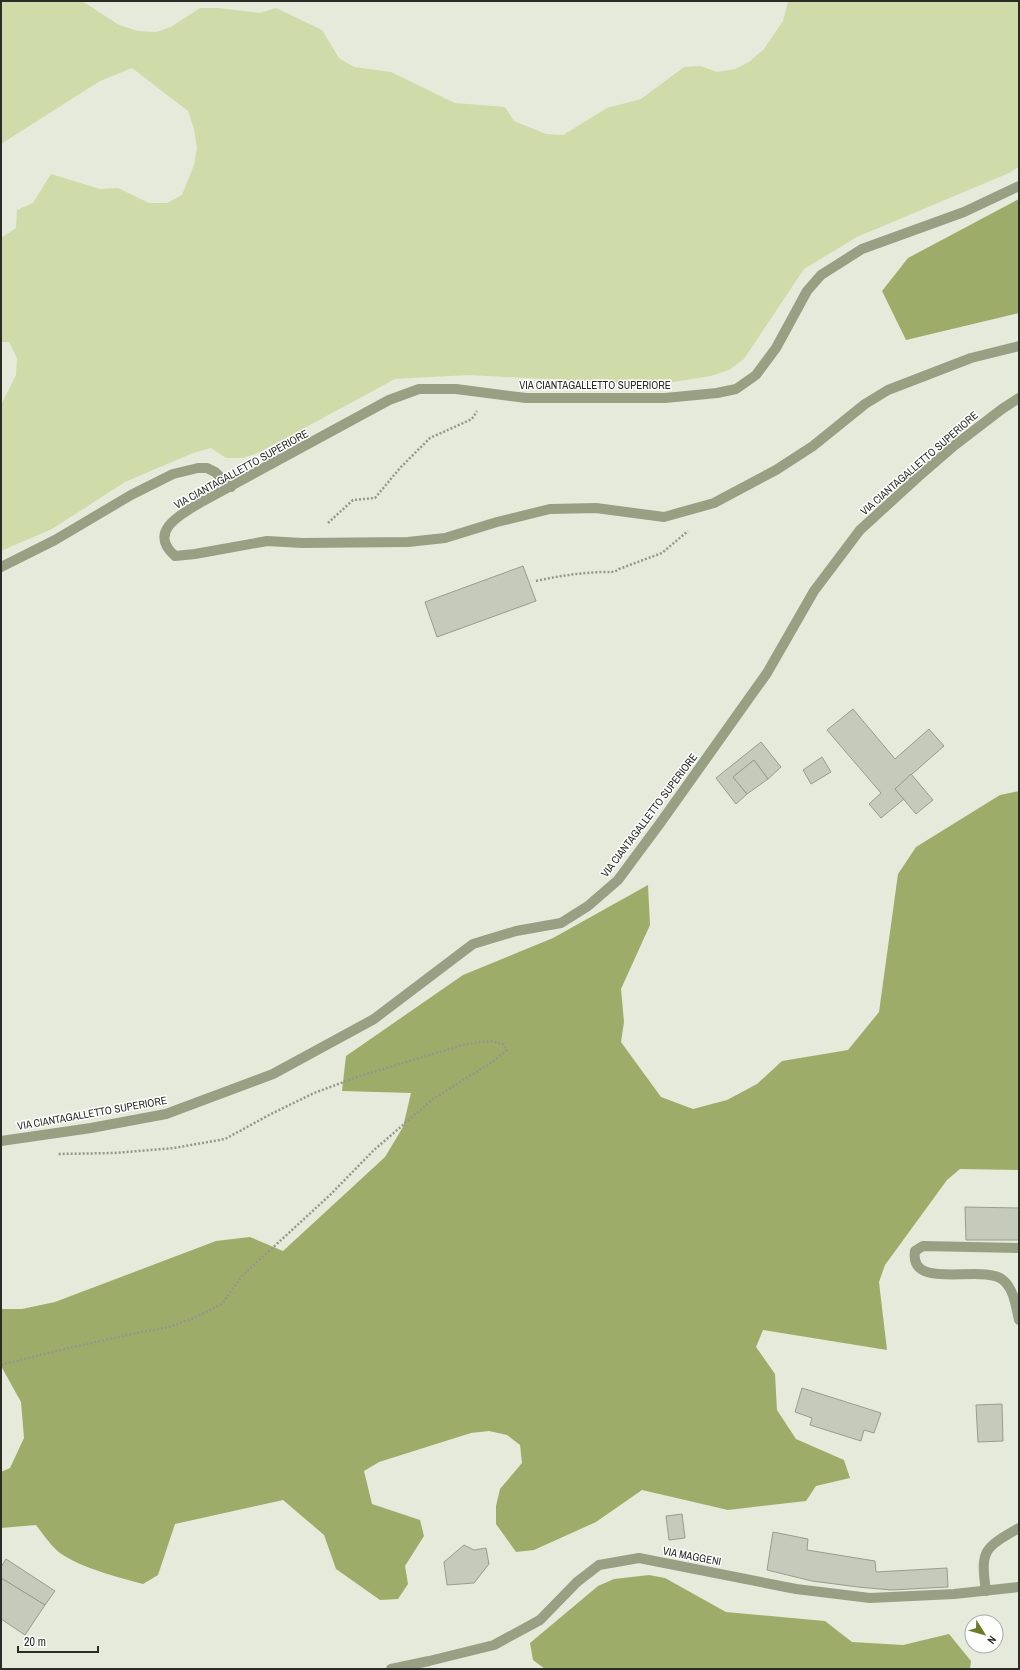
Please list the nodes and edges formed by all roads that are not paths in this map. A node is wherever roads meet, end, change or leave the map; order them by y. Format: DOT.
graph roads {
  1 [pos="1019,186"];
  2 [pos="1019,346"];
  3 [pos="1019,398"];
  4 [pos="231,487"];
  5 [pos="1,567"];
  6 [pos="1,1141"];
  7 [pos="1019,1248"];
  8 [pos="1019,1320"];
  9 [pos="1019,1528"];
  10 [pos="1019,1587"];
  11 [pos="986,1591"];
  12 [pos="390,1669"];
  1 -- 4 [label="street, VIA CIANTAGALLETTO SUPERIORE"];
  2 -- 4 [label="street, VIA CIANTAGALLETTO SUPERIORE"];
  3 -- 6 [label="street, VIA CIANTAGALLETTO SUPERIORE"];
  4 -- 5 [label="street"];
  7 -- 8 [label="street"];
  9 -- 11 [label="street"];
  10 -- 11 [label="street, VIA MAGGENI"];
  11 -- 12 [label="street, VIA MAGGENI"];
}
